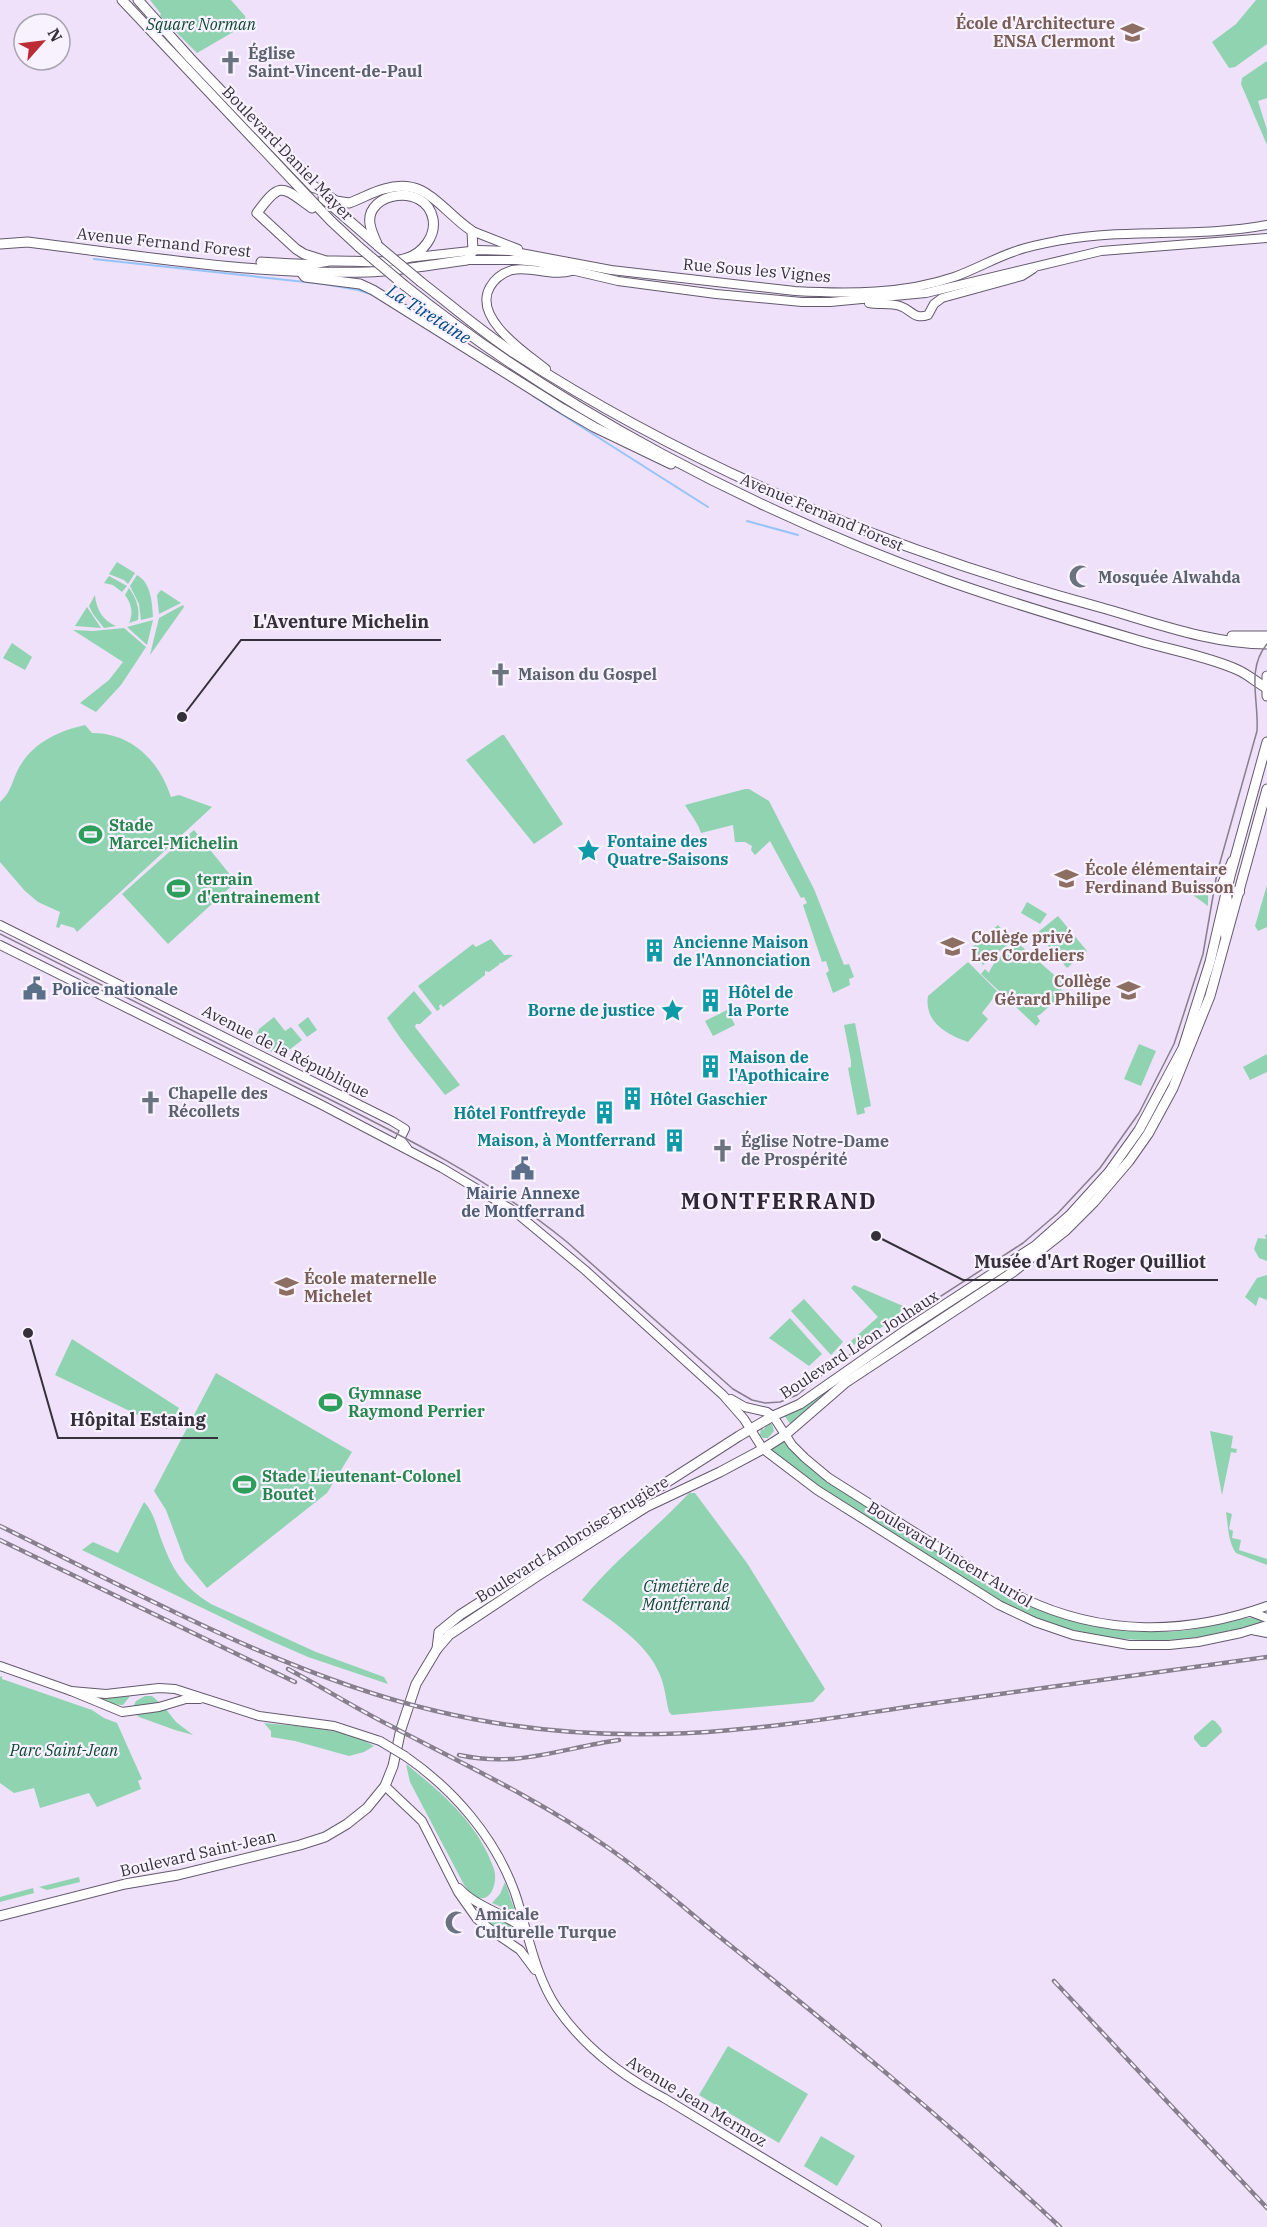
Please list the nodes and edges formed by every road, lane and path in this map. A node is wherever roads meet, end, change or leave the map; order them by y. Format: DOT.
graph roads {
  1 [pos="122,0"];
  2 [pos="138,0"];
  3 [pos="186,61"];
  4 [pos="196,71"];
  5 [pos="312,185"];
  6 [pos="331,221"];
  7 [pos="1267,225"];
  8 [pos="472,231"];
  9 [pos="0,238"];
  10 [pos="1267,238"];
  11 [pos="0,244"];
  12 [pos="378,246"];
  13 [pos="473,251"];
  14 [pos="524,252"];
  15 [pos="408,258"];
  16 [pos="467,260"];
  17 [pos="327,261"];
  18 [pos="311,264"];
  19 [pos="1035,266"];
  20 [pos="299,270"];
  21 [pos="324,271"];
  22 [pos="579,271"];
  23 [pos="404,285"];
  24 [pos="863,300"];
  25 [pos="568,386"];
  26 [pos="700,474"];
  27 [pos="1267,636"];
  28 [pos="1218,639"];
  29 [pos="1267,644"];
  30 [pos="1267,676"];
  31 [pos="1267,690"];
  32 [pos="1267,742"];
  33 [pos="1267,789"];
  34 [pos="1223,889"];
  35 [pos="1240,892"];
  36 [pos="0,925"];
  37 [pos="1225,936"];
  38 [pos="0,945"];
  39 [pos="410,1151"];
  40 [pos="507,1208"];
  41 [pos="942,1307"];
  42 [pos="955,1310"];
  43 [pos="934,1323"];
  44 [pos="723,1395"];
  45 [pos="773,1416"];
  46 [pos="748,1431"];
  47 [pos="789,1432"];
  48 [pos="763,1449"];
  49 [pos="1267,1606"];
  50 [pos="1251,1612"];
  51 [pos="1267,1618"];
  52 [pos="1267,1625"];
  53 [pos="1252,1630"];
  54 [pos="1267,1633"];
  55 [pos="437,1649"];
  56 [pos="0,1666"];
  57 [pos="71,1691"];
  58 [pos="213,1701"];
  59 [pos="385,1786"];
  60 [pos="454,1882"];
  61 [pos="0,1916"];
  62 [pos="526,1931"];
  63 [pos="542,1981"];
  64 [pos="877,2227"];
  1 -- 3 [label="main road, Boulevard Daniel Mayer"];
  2 -- 3 [label="main road, Boulevard Daniel Mayer"];
  3 -- 4 [label="main road, Boulevard Daniel Mayer"];
  4 -- 5 [label="main road, Boulevard Daniel Mayer"];
  4 -- 6 [label="main road, Boulevard Daniel Mayer"];
  5 -- 8 [label="main road"];
  5 -- 12 [label="main road, Boulevard Daniel Mayer"];
  6 -- 17 [label="main road"];
  6 -- 23 [label="main road, Boulevard Daniel Mayer, bridge"];
  7 -- 14 [label="main road, Rue Sous les Vignes"];
  8 -- 13 [label="main road"];
  8 -- 14 [label="main road"];
  9 -- 18 [label="main road, Avenue Fernand Forest"];
  10 -- 19 [label="main road, Rue Sous les Vignes"];
  11 -- 20 [label="main road, Avenue Fernand Forest"];
  12 -- 15 [label="main road"];
  12 -- 25 [label="main road, Avenue Fernand Forest, bridge"];
  13 -- 14 [label="main road, Rue Sous les Vignes"];
  13 -- 15 [label="main road, Rue Sous les Vignes"];
  13 -- 16 [label="main road"];
  15 -- 17 [label="main road, Rue Sous les Vignes"];
  16 -- 21 [label="main road, Rue Sous les Vignes"];
  16 -- 22 [label="main road, Rue Sous les Vignes"];
  17 -- 18 [label="main road, Rue Sous les Vignes"];
  19 -- 24 [label="main road, Rue Sous les Vignes"];
  19 -- 24 [label="main road"];
  20 -- 21 [label="main road, Avenue Fernand Forest"];
  20 -- 26 [label="main road"];
  22 -- 24 [label="main road, Rue Sous les Vignes"];
  22 -- 25 [label="main road"];
  23 -- 26 [label="main road, Avenue Fernand Forest"];
  25 -- 28 [label="main road, Avenue Fernand Forest"];
  26 -- 31 [label="main road, Avenue Fernand Forest"];
  27 -- 28 [label="main road"];
  28 -- 29 [label="main road"];
  30 -- 31 [label="main road"];
  32 -- 34 [label="main road, Boulevard Léon Jouhaux"];
  33 -- 35 [label="main road, Boulevard Léon Jouhaux"];
  34 -- 35 [label="main road"];
  34 -- 37 [label="main road, Boulevard Léon Jouhaux"];
  34 -- 41 [label="main road, Boulevard Léon Jouhaux"];
  35 -- 37 [label="main road, Boulevard Léon Jouhaux"];
  36 -- 39 [label="main road, Avenue de la République"];
  37 -- 42 [label="main road, Boulevard Léon Jouhaux"];
  38 -- 39 [label="main road, Avenue de la République"];
  39 -- 40 [label="main road, Avenue de la République"];
  40 -- 44 [label="main road, Boulevard Léon Jouhaux"];
  41 -- 42 [label="main road"];
  41 -- 43 [label="main road"];
  41 -- 45 [label="main road, Boulevard Léon Jouhaux"];
  42 -- 43 [label="main road, Boulevard Léon Jouhaux"];
  43 -- 47 [label="main road, Boulevard Léon Jouhaux"];
  44 -- 45 [label="main road, Boulevard Léon Jouhaux"];
  44 -- 46 [label="main road, Boulevard Léon Jouhaux"];
  45 -- 46 [label="main road, Boulevard Léon Jouhaux"];
  45 -- 47 [label="main road, Boulevard Léon Jouhaux"];
  46 -- 48 [label="main road, Boulevard Vincent Auriol"];
  46 -- 55 [label="main road, Boulevard Ambroise Brugière"];
  47 -- 48 [label="main road, Boulevard Ambroise Brugière"];
  47 -- 50 [label="main road, Boulevard Vincent Auriol"];
  48 -- 53 [label="main road, Boulevard Vincent Auriol"];
  48 -- 55 [label="main road, Boulevard Ambroise Brugière"];
  49 -- 50 [label="main road, Boulevard Vincent Auriol"];
  50 -- 51 [label="main road"];
  52 -- 53 [label="main road, Boulevard Vincent Auriol"];
  53 -- 54 [label="main road"];
  55 -- 59 [label="main road, Boulevard Ambroise Brugière"];
  56 -- 57 [label="main road"];
  57 -- 58 [label="main road, Avenue Jean Mermoz"];
  57 -- 58 [label="main road"];
  58 -- 62 [label="main road, Avenue Jean Mermoz, bridge"];
  59 -- 60 [label="main road"];
  59 -- 61 [label="main road, Boulevard Saint-Jean"];
  60 -- 62 [label="main road"];
  60 -- 63 [label="main road"];
  62 -- 63 [label="main road, Avenue Jean Mermoz"];
  63 -- 64 [label="main road, Avenue Jean Mermoz"];
}
